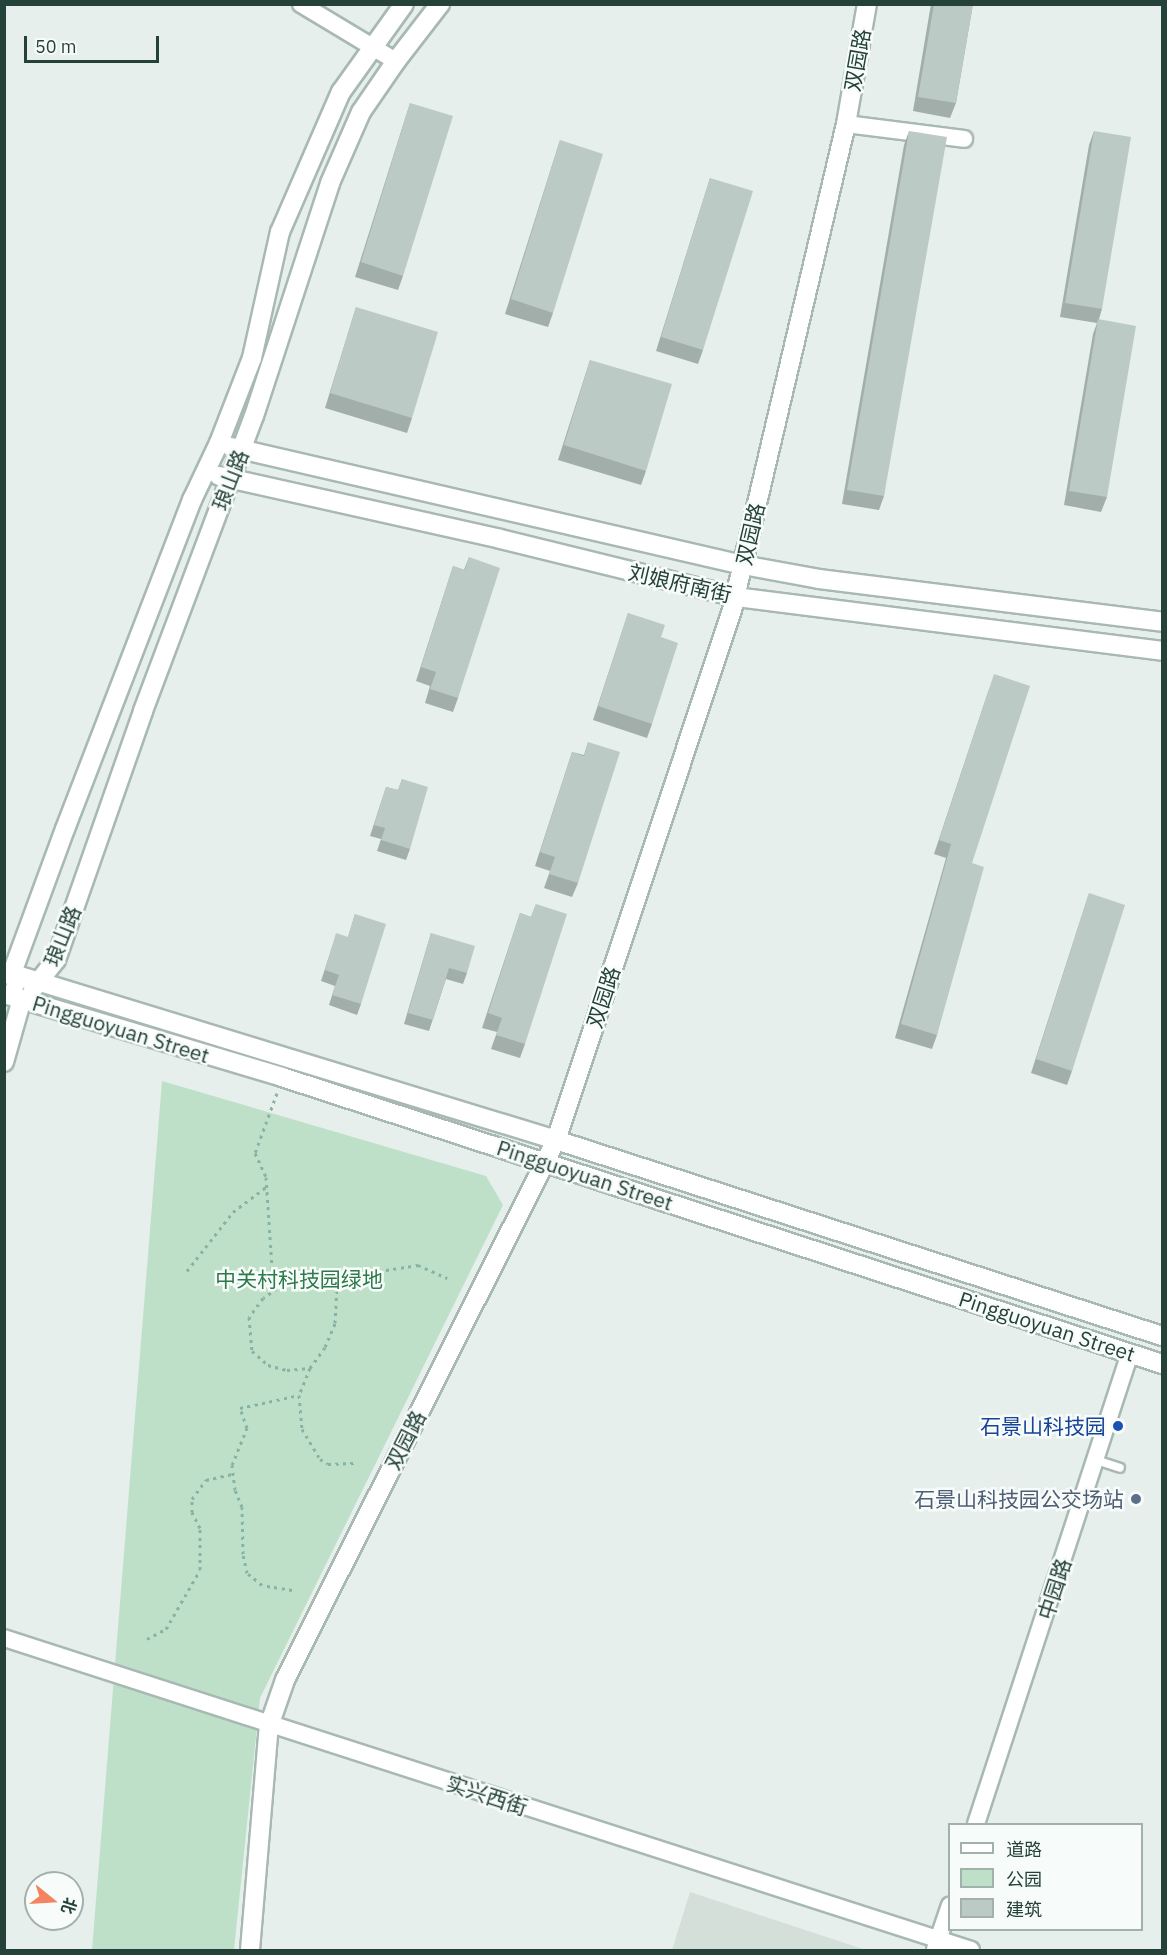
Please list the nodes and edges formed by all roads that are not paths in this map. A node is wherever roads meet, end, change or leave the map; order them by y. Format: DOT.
graph roads {
  1 [pos="301,4"];
  2 [pos="404,4"];
  3 [pos="440,4"];
  4 [pos="867,4"];
  5 [pos="373,45"];
  6 [pos="396,61"];
  7 [pos="846,124"];
  8 [pos="964,139"];
  9 [pos="219,443"];
  10 [pos="241,450"];
  11 [pos="206,473"];
  12 [pos="229,479"];
  13 [pos="743,565"];
  14 [pos="736,597"];
  15 [pos="1162,622"];
  16 [pos="1162,651"];
  17 [pos="8,972"];
  18 [pos="42,982"];
  19 [pos="13,997"];
  20 [pos="4,1062"];
  21 [pos="556,1140"];
  22 [pos="545,1162"];
  23 [pos="1162,1336"];
  24 [pos="1130,1354"];
  25 [pos="1162,1364"];
  26 [pos="1096,1460"];
  27 [pos="1120,1468"];
  28 [pos="4,1638"];
  29 [pos="269,1726"];
  30 [pos="976,1823"];
  31 [pos="948,1911"];
  32 [pos="936,1945"];
  33 [pos="250,1950"];
  34 [pos="971,1950"];
  1 -- 5 [label="street"];
  2 -- 5 [label="main road, 琅山路"];
  3 -- 6 [label="main road, 琅山路"];
  4 -- 7 [label="main road, 双园路"];
  5 -- 6 [label="street"];
  5 -- 9 [label="main road, 琅山路"];
  6 -- 10 [label="main road, 琅山路"];
  7 -- 8 [label="street"];
  7 -- 13 [label="main road, 双园路"];
  9 -- 10 [label="main road, 刘娘府南街"];
  9 -- 11 [label="main road, 琅山路"];
  10 -- 12 [label="main road, 琅山路"];
  10 -- 13 [label="main road, 刘娘府南街"];
  11 -- 12 [label="main road, 刘娘府南街"];
  11 -- 17 [label="main road, 琅山路"];
  12 -- 14 [label="main road, 刘娘府南街"];
  12 -- 18 [label="main road, 琅山路"];
  13 -- 14 [label="main road, 双园路"];
  13 -- 15 [label="main road, 刘娘府南街"];
  14 -- 16 [label="main road, 刘娘府南街"];
  14 -- 21 [label="main road, 双园路"];
  17 -- 18 [label="main road, Pingguoyuan Street"];
  17 -- 19 [label="main road, 琅山路"];
  18 -- 19 [label="main road, 琅山路"];
  18 -- 21 [label="main road, Pingguoyuan Street"];
  19 -- 20 [label="main road"];
  19 -- 22 [label="main road, Pingguoyuan Street"];
  21 -- 22 [label="main road, 双园路"];
  21 -- 23 [label="main road, Pingguoyuan Street"];
  22 -- 24 [label="main road, Pingguoyuan Street"];
  22 -- 29 [label="main road, 双园路"];
  24 -- 25 [label="main road, Pingguoyuan Street"];
  24 -- 26 [label="street, 中园路"];
  26 -- 27 [label="lane"];
  26 -- 30 [label="street, 中园路"];
  28 -- 29 [label="street, 实兴西街"];
  29 -- 32 [label="street, 实兴西街"];
  29 -- 33 [label="main road, 双园路"];
  31 -- 32 [label="street"];
  32 -- 34 [label="street, 实兴西街"];
}
